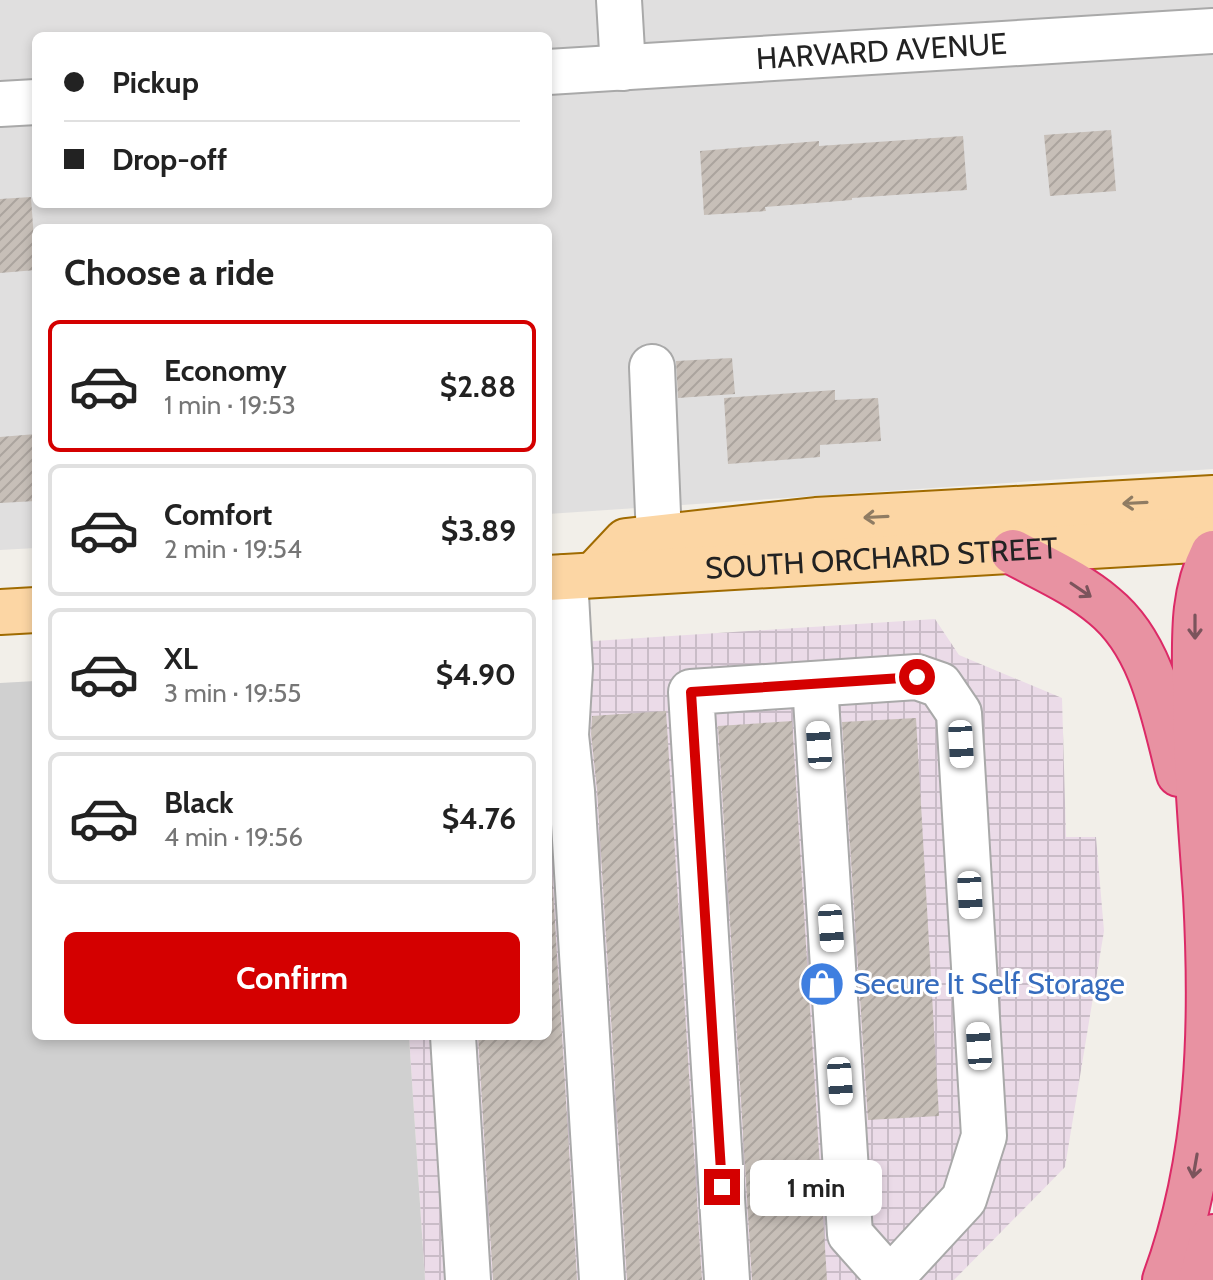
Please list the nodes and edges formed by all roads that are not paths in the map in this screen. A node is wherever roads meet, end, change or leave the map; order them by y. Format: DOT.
graph roads {
  1 [pos="619,0"];
  2 [pos="1213,31"];
  3 [pos="623,68"];
  4 [pos="552,72"];
  5 [pos="32,102"];
  6 [pos="0,104"];
  7 [pos="652,367"];
  8 [pos="1213,498"];
  9 [pos="659,538"];
  10 [pos="1213,539"];
  11 [pos="1013,552"];
  12 [pos="1213,553"];
  13 [pos="569,577"];
  14 [pos="32,610"];
  15 [pos="0,612"];
  16 [pos="815,684"];
  17 [pos="557,736"];
  18 [pos="1210,912"];
  19 [pos="453,1040"];
  20 [pos="1213,1237"];
  21 [pos="890,1279"];
  22 [pos="468,1280"];
  23 [pos="602,1280"];
  24 [pos="727,1280"];
  25 [pos="1165,1280"];
  26 [pos="1201,1280"];
  1 -- 3 [label="street"];
  2 -- 3 [label="street, HARVARD AVENUE"];
  3 -- 4 [label="street, HARVARD AVENUE"];
  5 -- 6 [label="street"];
  7 -- 9 [label="street"];
  8 -- 9 [label="main road, one-way"];
  9 -- 13 [label="main road"];
  10 -- 11 [label="main road, SOUTH ORCHARD STREET"];
  11 -- 13 [label="main road, SOUTH ORCHARD STREET"];
  11 -- 18 [label="highway, one-way"];
  12 -- 18 [label="highway, one-way"];
  13 -- 17 [label="street"];
  14 -- 15 [label="main road"];
  16 -- 21 [label="street"];
  16 -- 21 [label="street"];
  16 -- 24 [label="street"];
  17 -- 23 [label="street"];
  18 -- 25 [label="highway, one-way"];
  19 -- 22 [label="street"];
  20 -- 26 [label="highway"];
}
